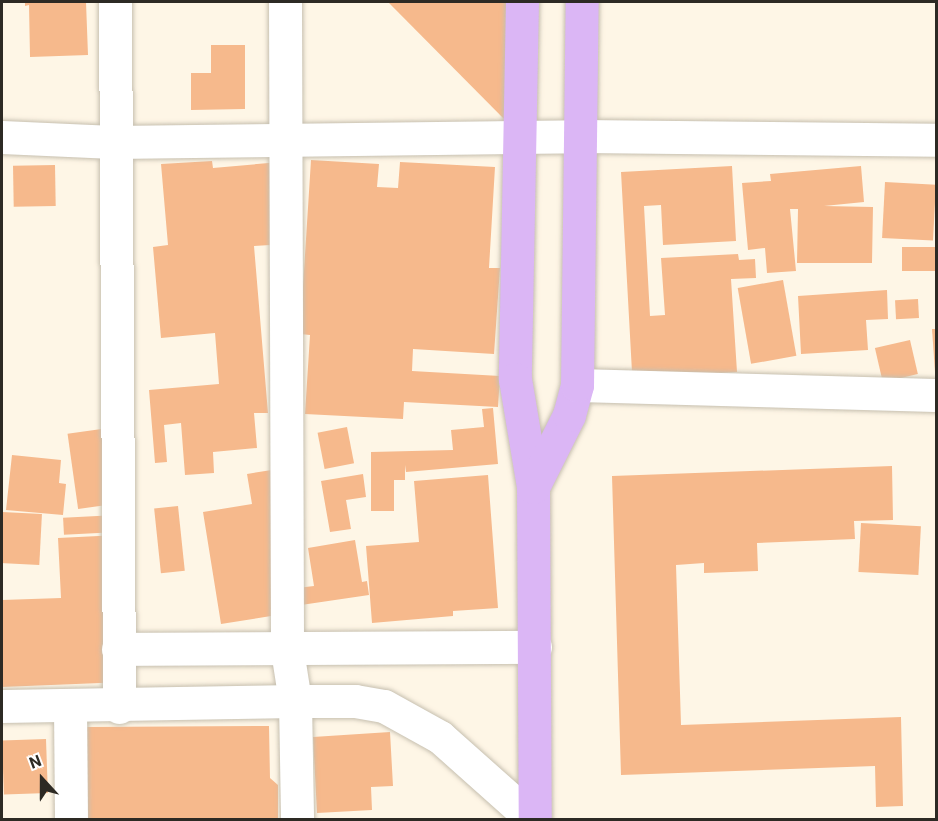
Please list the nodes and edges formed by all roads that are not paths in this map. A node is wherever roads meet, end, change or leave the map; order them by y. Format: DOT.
graph roads {
  1 [pos="115,2"];
  2 [pos="285,2"];
  3 [pos="522,2"];
  4 [pos="582,2"];
  5 [pos="582,136"];
  6 [pos="2,137"];
  7 [pos="519,137"];
  8 [pos="287,140"];
  9 [pos="936,140"];
  10 [pos="113,142"];
  11 [pos="578,385"];
  12 [pos="936,395"];
  13 [pos="533,487"];
  14 [pos="535,646"];
  15 [pos="118,649"];
  16 [pos="287,650"];
  17 [pos="296,701"];
  18 [pos="2,706"];
  19 [pos="70,706"];
  20 [pos="119,707"];
  21 [pos="71,819"];
  22 [pos="297,819"];
  23 [pos="534,819"];
  1 -- 10 [label="street"];
  2 -- 8 [label="street"];
  3 -- 7 [label="main road"];
  4 -- 5 [label="main road"];
  5 -- 7 [label="street"];
  5 -- 9 [label="street"];
  5 -- 11 [label="main road"];
  6 -- 10 [label="street"];
  7 -- 8 [label="street"];
  7 -- 13 [label="main road"];
  8 -- 10 [label="street"];
  8 -- 16 [label="street"];
  10 -- 15 [label="street"];
  11 -- 12 [label="street"];
  11 -- 13 [label="main road"];
  13 -- 14 [label="main road"];
  14 -- 16 [label="street"];
  14 -- 23 [label="main road"];
  15 -- 16 [label="street"];
  15 -- 20 [label="street"];
  16 -- 17 [label="street"];
  17 -- 20 [label="street"];
  17 -- 22 [label="street"];
  17 -- 23 [label="street"];
  18 -- 19 [label="street"];
  19 -- 20 [label="street"];
  19 -- 21 [label="street"];
}
